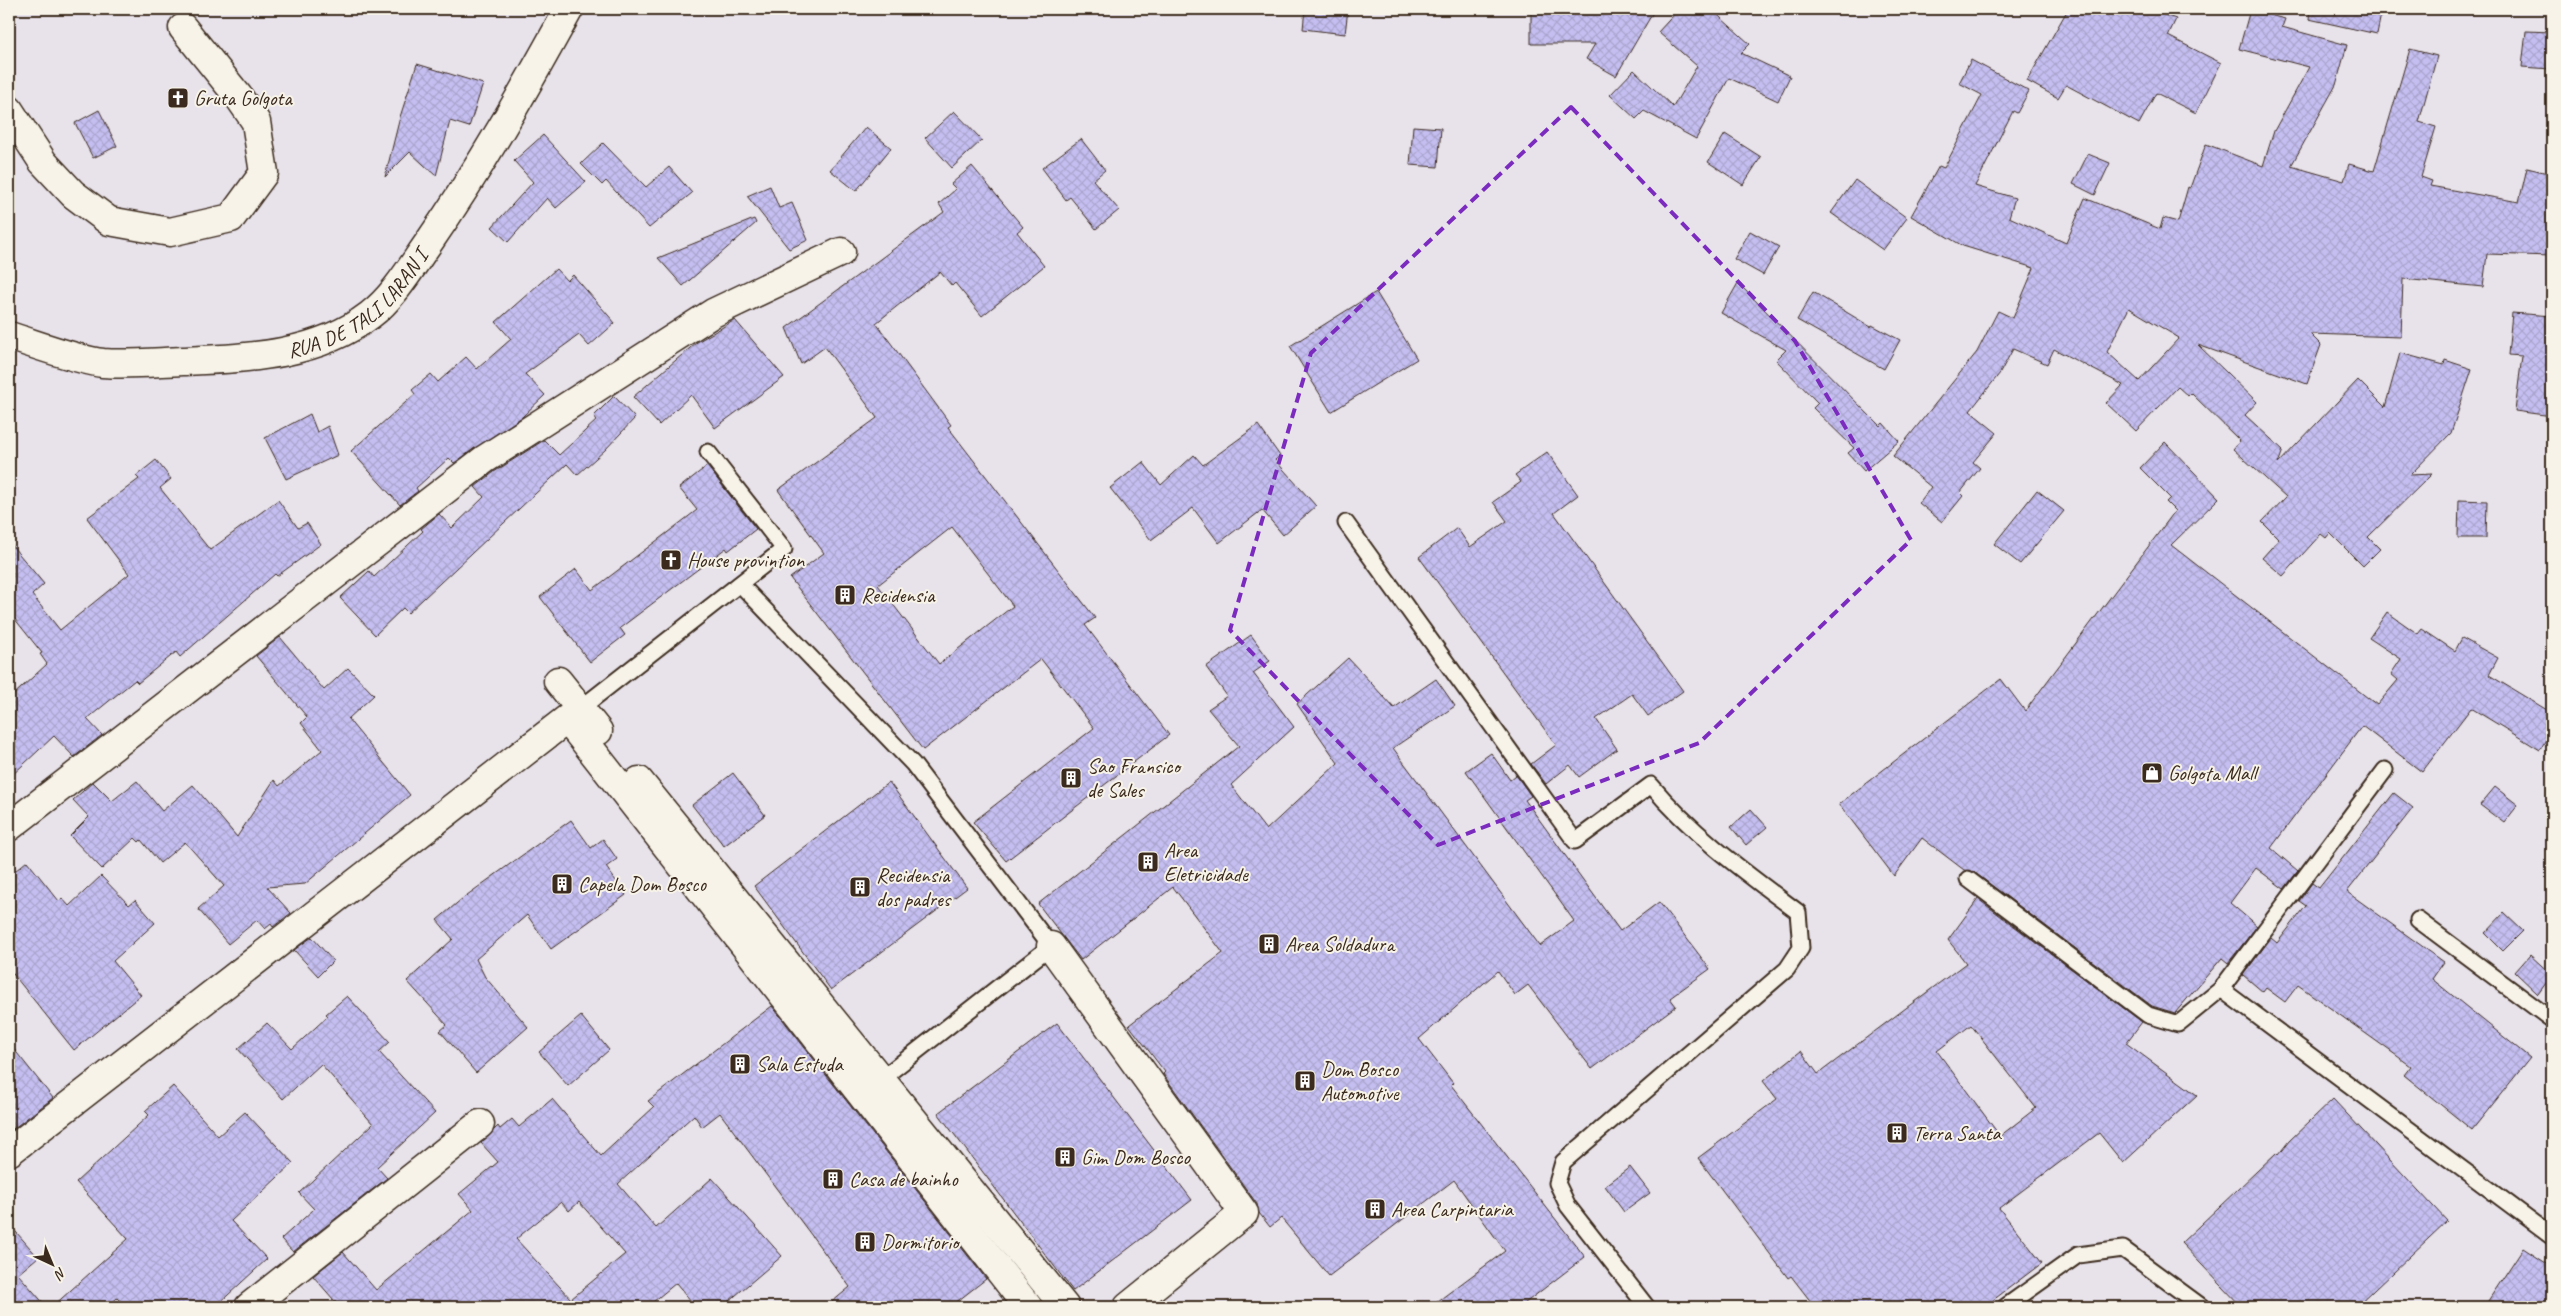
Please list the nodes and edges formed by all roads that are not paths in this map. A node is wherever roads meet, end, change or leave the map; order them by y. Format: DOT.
graph roads {
  1 [pos="569,9"];
  2 [pos="184,28"];
  3 [pos="9,110"];
  4 [pos="841,252"];
  5 [pos="9,336"];
  6 [pos="708,452"];
  7 [pos="1346,523"];
  8 [pos="740,584"];
  9 [pos="558,681"];
  10 [pos="574,714"];
  11 [pos="2385,770"];
  12 [pos="9,827"];
  13 [pos="1968,878"];
  14 [pos="2418,920"];
  15 [pos="1051,946"];
  16 [pos="2220,989"];
  17 [pos="2552,1020"];
  18 [pos="871,1087"];
  19 [pos="480,1124"];
  20 [pos="9,1152"];
  21 [pos="2552,1236"];
  22 [pos="249,1307"];
  23 [pos="1028,1307"];
  24 [pos="1065,1307"];
  25 [pos="1128,1307"];
  26 [pos="1646,1307"];
  27 [pos="2004,1307"];
  28 [pos="2202,1307"];
  1 -- 5 [label="street, RUA DE TALI LARAN I"];
  2 -- 3 [label="street"];
  4 -- 12 [label="street"];
  6 -- 8 [label="lane"];
  7 -- 26 [label="lane"];
  8 -- 10 [label="lane"];
  8 -- 15 [label="lane"];
  9 -- 10 [label="street"];
  10 -- 18 [label="street"];
  10 -- 20 [label="street"];
  11 -- 16 [label="lane"];
  13 -- 16 [label="lane"];
  14 -- 17 [label="lane"];
  15 -- 18 [label="lane"];
  15 -- 25 [label="street"];
  16 -- 21 [label="lane"];
  18 -- 23 [label="street"];
  18 -- 24 [label="street"];
  19 -- 22 [label="street"];
  27 -- 28 [label="lane"];
}
